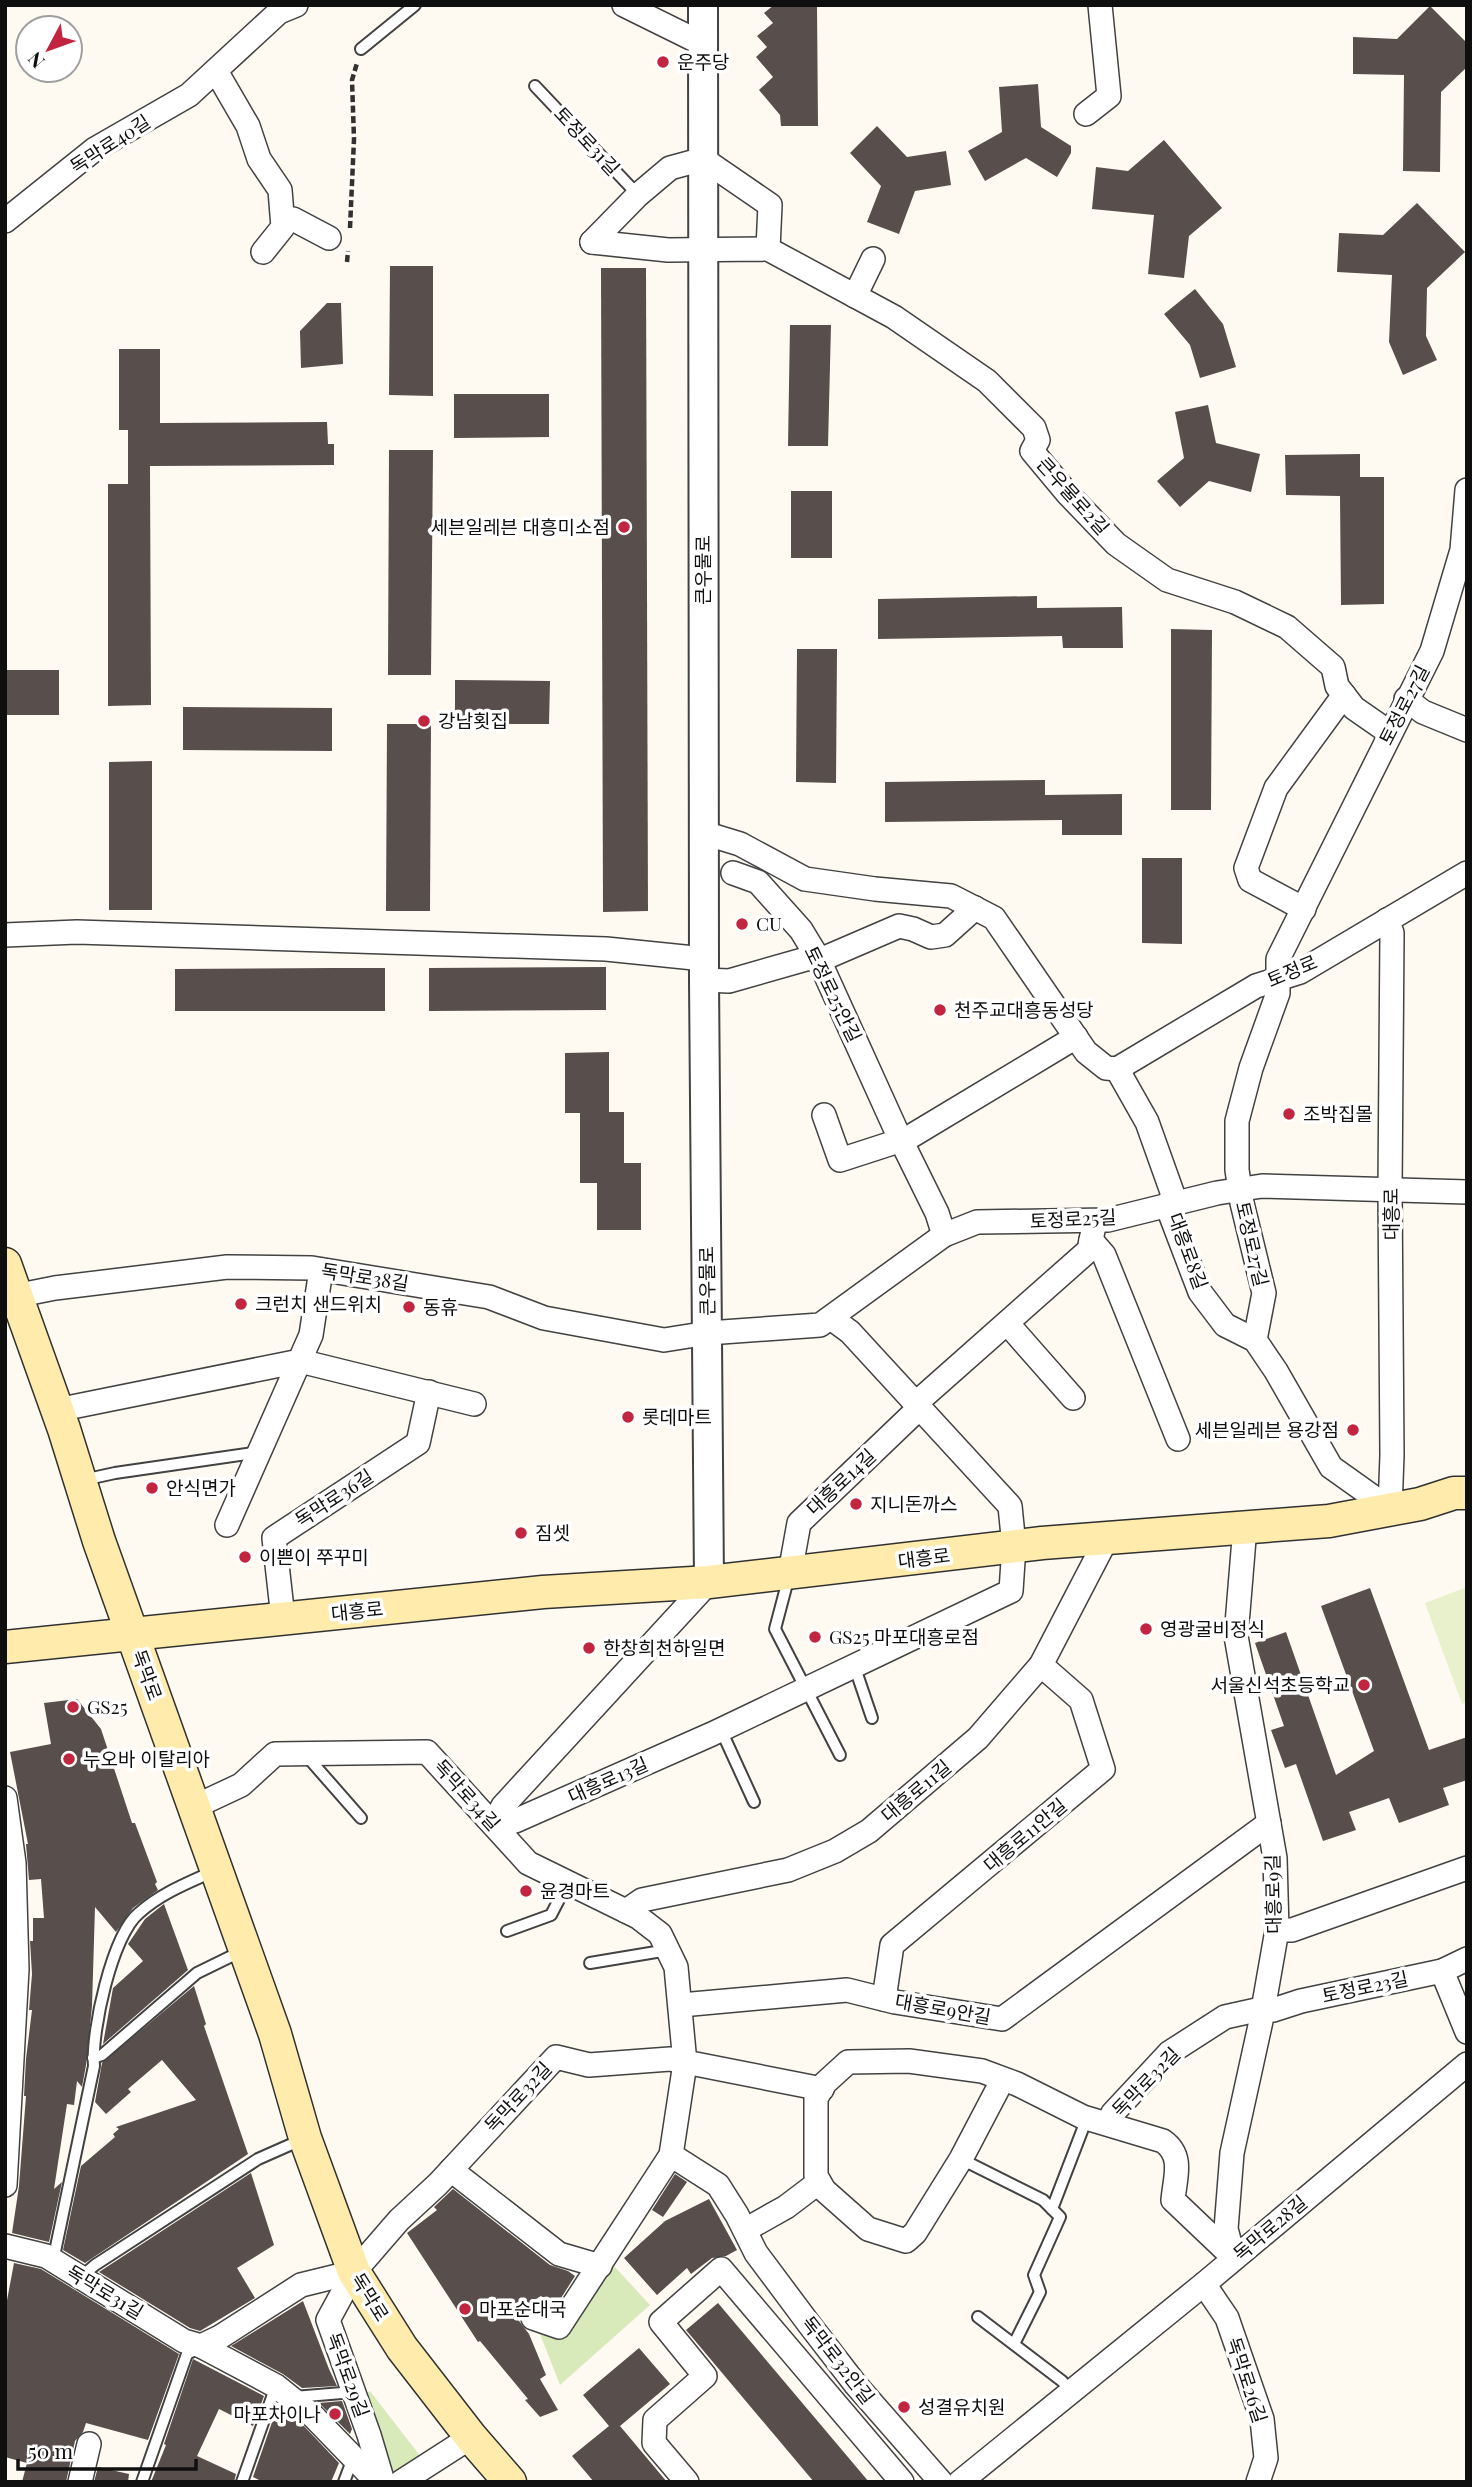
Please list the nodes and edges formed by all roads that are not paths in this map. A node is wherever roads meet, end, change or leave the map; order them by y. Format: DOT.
graph roads {
  1 [pos="296,5"];
  2 [pos="415,5"];
  3 [pos="624,5"];
  4 [pos="703,5"];
  5 [pos="1100,5"];
  6 [pos="703,44"];
  7 [pos="361,49"];
  8 [pos="216,71"];
  9 [pos="536,86"];
  10 [pos="1086,114"];
  11 [pos="703,159"];
  12 [pos="638,195"];
  13 [pos="283,219"];
  14 [pos="5,221"];
  15 [pos="329,238"];
  16 [pos="768,248"];
  17 [pos="703,251"];
  18 [pos="263,253"];
  19 [pos="873,259"];
  20 [pos="855,296"];
  21 [pos="1467,490"];
  22 [pos="1344,695"];
  23 [pos="1406,699"];
  24 [pos="1467,730"];
  25 [pos="1390,733"];
  26 [pos="704,834"];
  27 [pos="733,873"];
  28 [pos="1467,873"];
  29 [pos="975,908"];
  30 [pos="1304,909"];
  31 [pos="1387,920"];
  32 [pos="5,935"];
  33 [pos="818,958"];
  34 [pos="704,970"];
  35 [pos="1278,979"];
  36 [pos="1076,1037"];
  37 [pos="1117,1069"];
  38 [pos="824,1115"];
  39 [pos="901,1141"];
  40 [pos="1241,1190"];
  41 [pos="1390,1191"];
  42 [pos="1467,1192"];
  43 [pos="1172,1205"];
  44 [pos="1093,1231"];
  45 [pos="944,1235"];
  46 [pos="5,1264"];
  47 [pos="321,1270"];
  48 [pos="11,1297"];
  49 [pos="831,1318"];
  50 [pos="1007,1323"];
  51 [pos="708,1333"];
  52 [pos="1255,1340"];
  53 [pos="300,1361"];
  54 [pos="429,1392"];
  55 [pos="1073,1398"];
  56 [pos="474,1404"];
  57 [pos="919,1405"];
  58 [pos="57,1410"];
  59 [pos="1178,1439"];
  60 [pos="260,1452"];
  61 [pos="80,1480"];
  62 [pos="1463,1488"];
  63 [pos="1390,1509"];
  64 [pos="228,1525"];
  65 [pos="1245,1527"];
  66 [pos="1107,1538"];
  67 [pos="1014,1546"];
  68 [pos="790,1573"];
  69 [pos="709,1582"];
  70 [pos="283,1618"];
  71 [pos="132,1634"];
  72 [pos="5,1647"];
  73 [pos="854,1665"];
  74 [pos="1041,1665"];
  75 [pos="807,1688"];
  76 [pos="872,1718"];
  77 [pos="721,1730"];
  78 [pos="308,1753"];
  79 [pos="840,1755"];
  80 [pos="5,1798"];
  81 [pos="754,1802"];
  82 [pos="194,1807"];
  83 [pos="361,1818"];
  84 [pos="1269,1823"];
  85 [pos="493,1824"];
  86 [pos="1467,1868"];
  87 [pos="216,1870"];
  88 [pos="568,1882"];
  89 [pos="626,1911"];
  90 [pos="1277,1930"];
  91 [pos="507,1931"];
  92 [pos="245,1950"];
  93 [pos="668,1950"];
  94 [pos="1467,1959"];
  95 [pos="590,1963"];
  96 [pos="1443,1971"];
  97 [pos="884,1999"];
  98 [pos="681,2005"];
  99 [pos="1261,2009"];
  100 [pos="1467,2032"];
  101 [pos="93,2058"];
  102 [pos="685,2063"];
  103 [pos="1467,2064"];
  104 [pos="1003,2079"];
  105 [pos="822,2089"];
  106 [pos="1098,2120"];
  107 [pos="305,2138"];
  108 [pos="671,2155"];
  109 [pos="961,2159"];
  110 [pos="451,2170"];
  111 [pos="819,2182"];
  112 [pos="5,2185"];
  113 [pos="1052,2208"];
  114 [pos="745,2230"];
  115 [pos="5,2246"];
  116 [pos="1234,2258"];
  117 [pos="53,2260"];
  118 [pos="600,2266"];
  119 [pos="354,2272"];
  120 [pos="81,2277"];
  121 [pos="1204,2284"];
  122 [pos="978,2317"];
  123 [pos="533,2318"];
  124 [pos="1014,2344"];
  125 [pos="201,2346"];
  126 [pos="283,2391"];
  127 [pos="1071,2391"];
  128 [pos="354,2392"];
  129 [pos="471,2437"];
  130 [pos="89,2444"];
  131 [pos="353,2457"];
  132 [pos="80,2482"];
  133 [pos="142,2482"];
  134 [pos="242,2482"];
  135 [pos="344,2482"];
  136 [pos="377,2482"];
  137 [pos="383,2482"];
  138 [pos="401,2482"];
  139 [pos="510,2482"];
  140 [pos="687,2482"];
  141 [pos="902,2482"];
  142 [pos="942,2482"];
  143 [pos="960,2482"];
  144 [pos="1258,2482"];
  1 -- 8 [label="street, 독막로40길"];
  2 -- 7 [label="lane"];
  3 -- 6 [label="street"];
  4 -- 6 [label="street, 큰우물로"];
  5 -- 10 [label="street"];
  6 -- 11 [label="street, 큰우물로"];
  8 -- 13 [label="street"];
  8 -- 14 [label="street, 독막로40길"];
  9 -- 12 [label="lane, 토정로31길"];
  11 -- 12 [label="street"];
  11 -- 16 [label="street"];
  11 -- 17 [label="street, 큰우물로"];
  12 -- 17 [label="street"];
  13 -- 15 [label="street"];
  13 -- 18 [label="street"];
  16 -- 17 [label="street"];
  16 -- 20 [label="street, 큰우물로2길"];
  17 -- 26 [label="street, 큰우물로"];
  19 -- 20 [label="street"];
  20 -- 22 [label="street, 큰우물로2길"];
  21 -- 23 [label="street, 토정로27길"];
  22 -- 25 [label="street, 큰우물로2길"];
  22 -- 30 [label="street"];
  23 -- 24 [label="street"];
  23 -- 25 [label="street, 토정로27길"];
  25 -- 30 [label="street, 토정로27길"];
  26 -- 29 [label="street"];
  26 -- 34 [label="street, 큰우물로"];
  27 -- 33 [label="street, 토정로25안길"];
  28 -- 31 [label="street, 토정로"];
  29 -- 33 [label="street"];
  29 -- 36 [label="street"];
  30 -- 35 [label="street, 토정로27길"];
  31 -- 35 [label="street, 토정로"];
  31 -- 41 [label="street, 대흥로"];
  32 -- 34 [label="street"];
  33 -- 34 [label="street"];
  33 -- 39 [label="street, 토정로25안길"];
  34 -- 51 [label="street, 큰우물로"];
  35 -- 37 [label="street, 토정로"];
  35 -- 40 [label="street, 토정로27길"];
  36 -- 37 [label="street"];
  36 -- 39 [label="street"];
  37 -- 43 [label="street, 대흥로8길"];
  38 -- 39 [label="street"];
  39 -- 45 [label="street, 토정로25안길"];
  40 -- 41 [label="street, 토정로25길"];
  40 -- 43 [label="street, 토정로25길"];
  40 -- 52 [label="street, 토정로27길"];
  41 -- 42 [label="street, 토정로25길"];
  41 -- 63 [label="street, 대흥로"];
  43 -- 44 [label="street, 토정로25길"];
  43 -- 52 [label="street, 대흥로8길"];
  44 -- 45 [label="street, 토정로25길"];
  44 -- 50 [label="street, 대흥로14길"];
  44 -- 59 [label="street"];
  45 -- 49 [label="street, 토정로25길"];
  46 -- 48 [label="main road, 독막로"];
  47 -- 48 [label="street, 독막로38길"];
  47 -- 51 [label="street, 독막로38길"];
  47 -- 53 [label="street"];
  48 -- 58 [label="main road, 독막로"];
  49 -- 51 [label="street, 토정로25길"];
  49 -- 57 [label="street"];
  50 -- 55 [label="street"];
  50 -- 57 [label="street, 대흥로14길"];
  51 -- 69 [label="street, 큰우물로"];
  52 -- 63 [label="street, 대흥로8길"];
  53 -- 54 [label="street"];
  53 -- 58 [label="street"];
  53 -- 60 [label="street"];
  54 -- 56 [label="street"];
  54 -- 70 [label="street, 독막로36길"];
  57 -- 67 [label="street"];
  57 -- 68 [label="street, 대흥로14길"];
  58 -- 61 [label="main road, 독막로"];
  60 -- 61 [label="lane"];
  60 -- 64 [label="street"];
  61 -- 71 [label="main road, 독막로"];
  62 -- 63 [label="main road, 대흥로"];
  63 -- 65 [label="main road, 대흥로"];
  65 -- 66 [label="main road, 대흥로"];
  65 -- 84 [label="street, 대흥로9길"];
  66 -- 67 [label="main road, 대흥로"];
  66 -- 74 [label="street, 대흥로11길"];
  67 -- 68 [label="main road, 대흥로"];
  67 -- 73 [label="street, 대흥로13길"];
  68 -- 69 [label="main road, 대흥로"];
  68 -- 75 [label="lane"];
  69 -- 70 [label="main road, 대흥로"];
  69 -- 85 [label="street"];
  70 -- 71 [label="main road, 대흥로"];
  71 -- 72 [label="main road, 대흥로"];
  71 -- 82 [label="main road, 독막로"];
  73 -- 75 [label="street, 대흥로13길"];
  73 -- 76 [label="lane"];
  74 -- 89 [label="street, 대흥로11길"];
  74 -- 97 [label="street, 대흥로11안길"];
  75 -- 77 [label="street, 대흥로13길"];
  75 -- 79 [label="lane"];
  77 -- 81 [label="lane"];
  77 -- 85 [label="street, 대흥로13길"];
  78 -- 82 [label="street, 독막로34길"];
  78 -- 83 [label="lane"];
  78 -- 85 [label="street, 독막로34길"];
  80 -- 112 [label="street"];
  82 -- 87 [label="main road, 독막로"];
  84 -- 90 [label="street, 대흥로9길"];
  84 -- 97 [label="street, 대흥로9안길"];
  85 -- 88 [label="street, 독막로34길"];
  86 -- 90 [label="street"];
  87 -- 92 [label="main road, 독막로"];
  87 -- 101 [label="lane"];
  88 -- 89 [label="street, 독막로34길"];
  88 -- 91 [label="lane"];
  89 -- 93 [label="street, 독막로34길"];
  90 -- 99 [label="street, 대흥로9길"];
  92 -- 101 [label="lane"];
  92 -- 107 [label="main road, 독막로"];
  93 -- 95 [label="lane"];
  93 -- 98 [label="street, 독막로34길"];
  94 -- 96 [label="street, 토정로23길"];
  96 -- 99 [label="street, 토정로23길"];
  96 -- 100 [label="street"];
  97 -- 98 [label="street, 대흥로9안길"];
  98 -- 102 [label="street, 독막로34길"];
  99 -- 106 [label="street, 독막로32길"];
  99 -- 116 [label="street, 대흥로9길"];
  101 -- 117 [label="lane"];
  102 -- 105 [label="street, 독막로32길"];
  102 -- 108 [label="street"];
  102 -- 110 [label="street, 독막로32길"];
  103 -- 116 [label="street, 독막로28길"];
  104 -- 105 [label="street, 독막로32길"];
  104 -- 106 [label="street, 독막로32길"];
  104 -- 109 [label="street"];
  105 -- 111 [label="street"];
  106 -- 113 [label="lane, 독막로32길"];
  106 -- 116 [label="street, 독막로32길"];
  107 -- 119 [label="main road, 독막로"];
  107 -- 120 [label="lane"];
  108 -- 114 [label="street, 독막로32안길"];
  108 -- 118 [label="street"];
  109 -- 111 [label="street"];
  109 -- 113 [label="lane"];
  110 -- 118 [label="street"];
  110 -- 119 [label="street, 독막로32길"];
  111 -- 114 [label="street"];
  113 -- 124 [label="lane"];
  114 -- 142 [label="street, 독막로32안길"];
  115 -- 117 [label="street, 독막로31길"];
  116 -- 121 [label="street, 독막로28길"];
  117 -- 120 [label="street, 독막로31길"];
  118 -- 123 [label="street"];
  119 -- 125 [label="street"];
  119 -- 128 [label="street, 독막로29길"];
  119 -- 129 [label="main road, 독막로"];
  120 -- 125 [label="street, 독막로31길"];
  121 -- 127 [label="street, 독막로28길"];
  121 -- 144 [label="street, 독막로26길"];
  122 -- 124 [label="lane"];
  124 -- 127 [label="lane"];
  125 -- 126 [label="street"];
  125 -- 133 [label="lane"];
  126 -- 128 [label="lane"];
  126 -- 131 [label="street"];
  126 -- 134 [label="lane"];
  127 -- 143 [label="street, 독막로28길"];
  128 -- 137 [label="street, 독막로29길"];
  129 -- 138 [label="street"];
  129 -- 139 [label="main road, 독막로"];
  130 -- 132 [label="street"];
  131 -- 135 [label="lane"];
  131 -- 136 [label="street"];
  140 -- 141 [label="street"];
}
